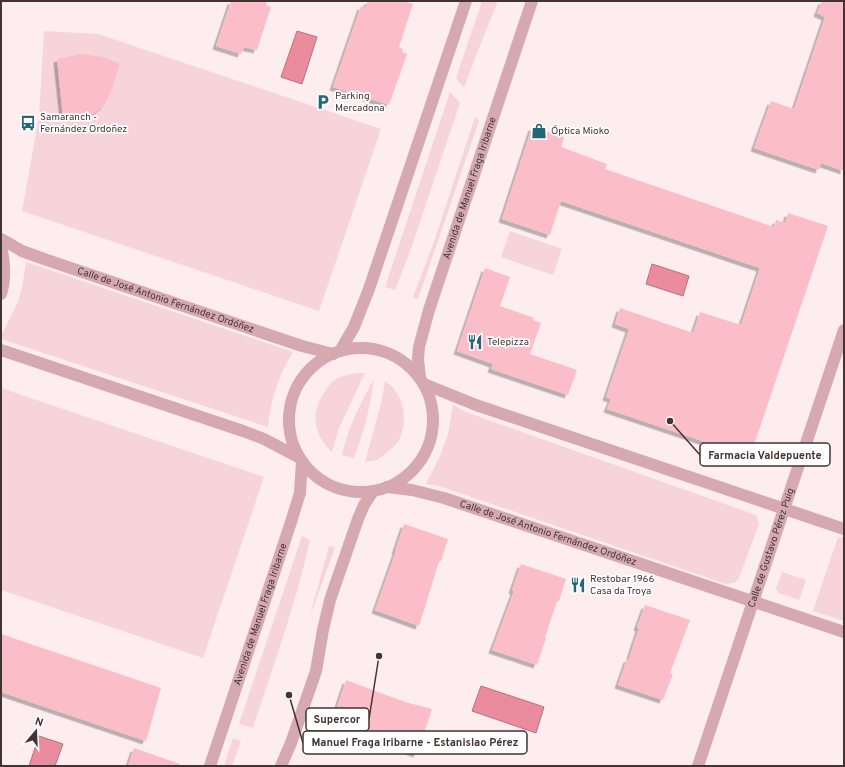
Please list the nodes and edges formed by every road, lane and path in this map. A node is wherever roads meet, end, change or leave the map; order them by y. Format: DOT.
graph roads {
  1 [pos="466,1"];
  2 [pos="532,1"];
  3 [pos="1,240"];
  4 [pos="1,247"];
  5 [pos="1,294"];
  6 [pos="844,330"];
  7 [pos="1,350"];
  8 [pos="336,352"];
  9 [pos="422,381"];
  10 [pos="301,459"];
  11 [pos="387,487"];
  12 [pos="373,491"];
  13 [pos="784,509"];
  14 [pos="844,529"];
  15 [pos="753,601"];
  16 [pos="844,632"];
  17 [pos="210,766"];
  18 [pos="281,766"];
  19 [pos="698,766"];
  1 -- 8 [label="street"];
  2 -- 9 [label="street, Avenida de Manuel Fraga Iribarne"];
  3 -- 8 [label="street, Calle de José Antonio Fernández Ordóñez"];
  4 -- 5 [label="street"];
  6 -- 13 [label="street, Calle de Gustavo Pérez Puig"];
  7 -- 10 [label="street"];
  8 -- 9 [label="street"];
  8 -- 10 [label="street"];
  9 -- 11 [label="street"];
  9 -- 13 [label="street"];
  10 -- 12 [label="street"];
  10 -- 17 [label="street, Avenida de Manuel Fraga Iribarne"];
  11 -- 12 [label="street"];
  11 -- 15 [label="street, Calle de José Antonio Fernández Ordóñez"];
  12 -- 18 [label="street"];
  13 -- 14 [label="street"];
  13 -- 15 [label="street, Calle de Gustavo Pérez Puig"];
  15 -- 16 [label="street, Calle de José Antonio Fernández Ordóñez"];
  15 -- 19 [label="street, Calle de Gustavo Pérez Puig"];
}
